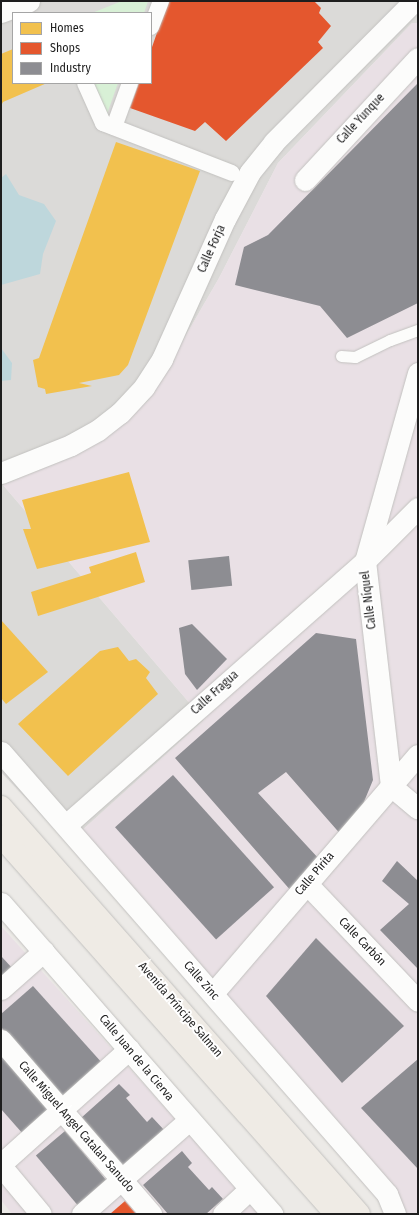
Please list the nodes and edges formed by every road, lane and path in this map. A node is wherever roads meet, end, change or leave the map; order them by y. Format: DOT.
graph roads {
  1 [pos="29,1"];
  2 [pos="161,1"];
  3 [pos="414,1"];
  4 [pos="1,12"];
  5 [pos="152,24"];
  6 [pos="418,58"];
  7 [pos="85,84"];
  8 [pos="130,84"];
  9 [pos="114,127"];
  10 [pos="232,173"];
  11 [pos="305,180"];
  12 [pos="418,330"];
  13 [pos="341,356"];
  14 [pos="418,373"];
  15 [pos="1,473"];
  16 [pos="418,508"];
  17 [pos="364,561"];
  18 [pos="1,752"];
  19 [pos="418,755"];
  20 [pos="391,786"];
  21 [pos="1,806"];
  22 [pos="418,809"];
  23 [pos="66,825"];
  24 [pos="1,836"];
  25 [pos="307,884"];
  26 [pos="1,903"];
  27 [pos="44,951"];
  28 [pos="1,990"];
  29 [pos="213,994"];
  30 [pos="418,1001"];
  31 [pos="1,1040"];
  32 [pos="129,1049"];
  33 [pos="61,1110"];
  34 [pos="189,1120"];
  35 [pos="1,1165"];
  36 [pos="121,1180"];
  37 [pos="249,1190"];
  38 [pos="41,1214"];
  39 [pos="82,1214"];
  40 [pos="151,1214"];
  41 [pos="223,1214"];
  42 [pos="272,1214"];
  43 [pos="336,1214"];
  44 [pos="359,1214"];
  45 [pos="395,1214"];
  1 -- 4 [label="street"];
  2 -- 5 [label="street"];
  3 -- 15 [label="street, Calle Forja"];
  6 -- 11 [label="street, Calle Yunque"];
  7 -- 9 [label="street"];
  8 -- 9 [label="street"];
  9 -- 10 [label="street"];
  12 -- 13 [label="lane"];
  14 -- 17 [label="street, Calle Níquel"];
  16 -- 17 [label="street"];
  17 -- 20 [label="street, Calle Níquel"];
  17 -- 23 [label="street, Calle Fragua"];
  18 -- 23 [label="street, Calle Zinc"];
  19 -- 20 [label="street, Calle Pirita"];
  20 -- 22 [label="street"];
  20 -- 25 [label="street, Calle Pirita"];
  21 -- 44 [label="main road, Avenida Príncipe Salman"];
  23 -- 29 [label="street, Calle Zinc"];
  24 -- 43 [label="main road, Avenida Príncipe Salman"];
  25 -- 29 [label="street, Calle Pirita"];
  25 -- 30 [label="street, Calle Carbón"];
  26 -- 27 [label="street, Calle Juan de la Cierva"];
  27 -- 28 [label="street"];
  27 -- 32 [label="street, Calle Juan de la Cierva"];
  29 -- 45 [label="street, Calle Zinc"];
  31 -- 33 [label="street, Calle Miguel Angel Catalan Sanudo"];
  32 -- 33 [label="street"];
  32 -- 34 [label="street, Calle Juan de la Cierva"];
  33 -- 35 [label="street"];
  33 -- 36 [label="street, Calle Miguel Angel Catalan Sanudo"];
  34 -- 36 [label="street"];
  34 -- 37 [label="street, Calle Juan de la Cierva"];
  35 -- 38 [label="street"];
  36 -- 39 [label="street"];
  36 -- 40 [label="street, Calle Miguel Angel Catalan Sanudo"];
  37 -- 41 [label="street"];
  37 -- 42 [label="street, Calle Juan de la Cierva"];
}
